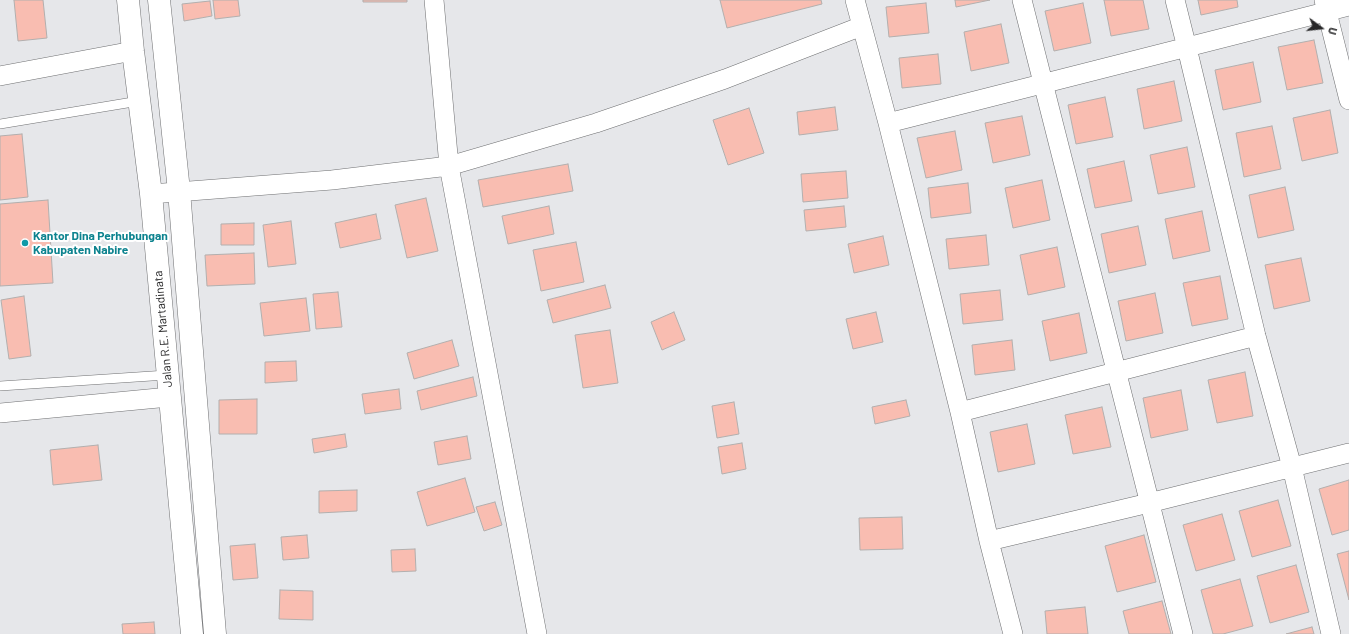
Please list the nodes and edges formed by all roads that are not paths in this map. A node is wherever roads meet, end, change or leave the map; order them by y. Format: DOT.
graph roads {
  1 [pos="128,0"];
  2 [pos="159,0"];
  3 [pos="434,0"];
  4 [pos="855,0"];
  5 [pos="1022,0"];
  6 [pos="1175,0"];
  7 [pos="1325,6"];
  8 [pos="1349,6"];
  9 [pos="862,26"];
  10 [pos="1188,48"];
  11 [pos="133,51"];
  12 [pos="0,76"];
  13 [pos="1044,83"];
  14 [pos="1349,100"];
  15 [pos="139,101"];
  16 [pos="888,123"];
  17 [pos="0,124"];
  18 [pos="449,166"];
  19 [pos="179,191"];
  20 [pos="151,194"];
  21 [pos="1256,336"];
  22 [pos="1116,372"];
  23 [pos="167,375"];
  24 [pos="0,386"];
  25 [pos="169,397"];
  26 [pos="960,412"];
  27 [pos="0,413"];
  28 [pos="1349,453"];
  29 [pos="1292,467"];
  30 [pos="1149,503"];
  31 [pos="989,541"];
  32 [pos="192,634"];
  33 [pos="214,634"];
  34 [pos="537,634"];
  35 [pos="1013,634"];
  36 [pos="1183,634"];
  37 [pos="1331,634"];
  1 -- 11 [label="highway, Jalan R.E. Martadinata"];
  2 -- 19 [label="highway"];
  3 -- 18 [label="street"];
  4 -- 9 [label="street"];
  5 -- 13 [label="street"];
  6 -- 10 [label="street"];
  7 -- 8 [label="street"];
  7 -- 10 [label="street"];
  7 -- 14 [label="street"];
  9 -- 16 [label="street"];
  9 -- 18 [label="street"];
  10 -- 13 [label="street"];
  10 -- 21 [label="street"];
  11 -- 12 [label="street"];
  11 -- 15 [label="highway, Jalan R.E. Martadinata"];
  13 -- 16 [label="street"];
  13 -- 22 [label="street"];
  15 -- 17 [label="lane"];
  15 -- 20 [label="highway, Jalan R.E. Martadinata"];
  16 -- 26 [label="street"];
  18 -- 19 [label="street"];
  18 -- 34 [label="street"];
  19 -- 20 [label="street"];
  19 -- 33 [label="highway"];
  20 -- 23 [label="highway, Jalan R.E. Martadinata"];
  21 -- 22 [label="street"];
  21 -- 29 [label="street"];
  22 -- 26 [label="street"];
  22 -- 30 [label="street"];
  23 -- 24 [label="lane"];
  23 -- 25 [label="highway, Jalan R.E. Martadinata"];
  25 -- 27 [label="street"];
  25 -- 32 [label="highway, Jalan R.E. Martadinata"];
  26 -- 31 [label="street"];
  28 -- 29 [label="street"];
  29 -- 30 [label="street"];
  29 -- 37 [label="street"];
  30 -- 31 [label="street"];
  30 -- 36 [label="street"];
  31 -- 35 [label="street"];
}
